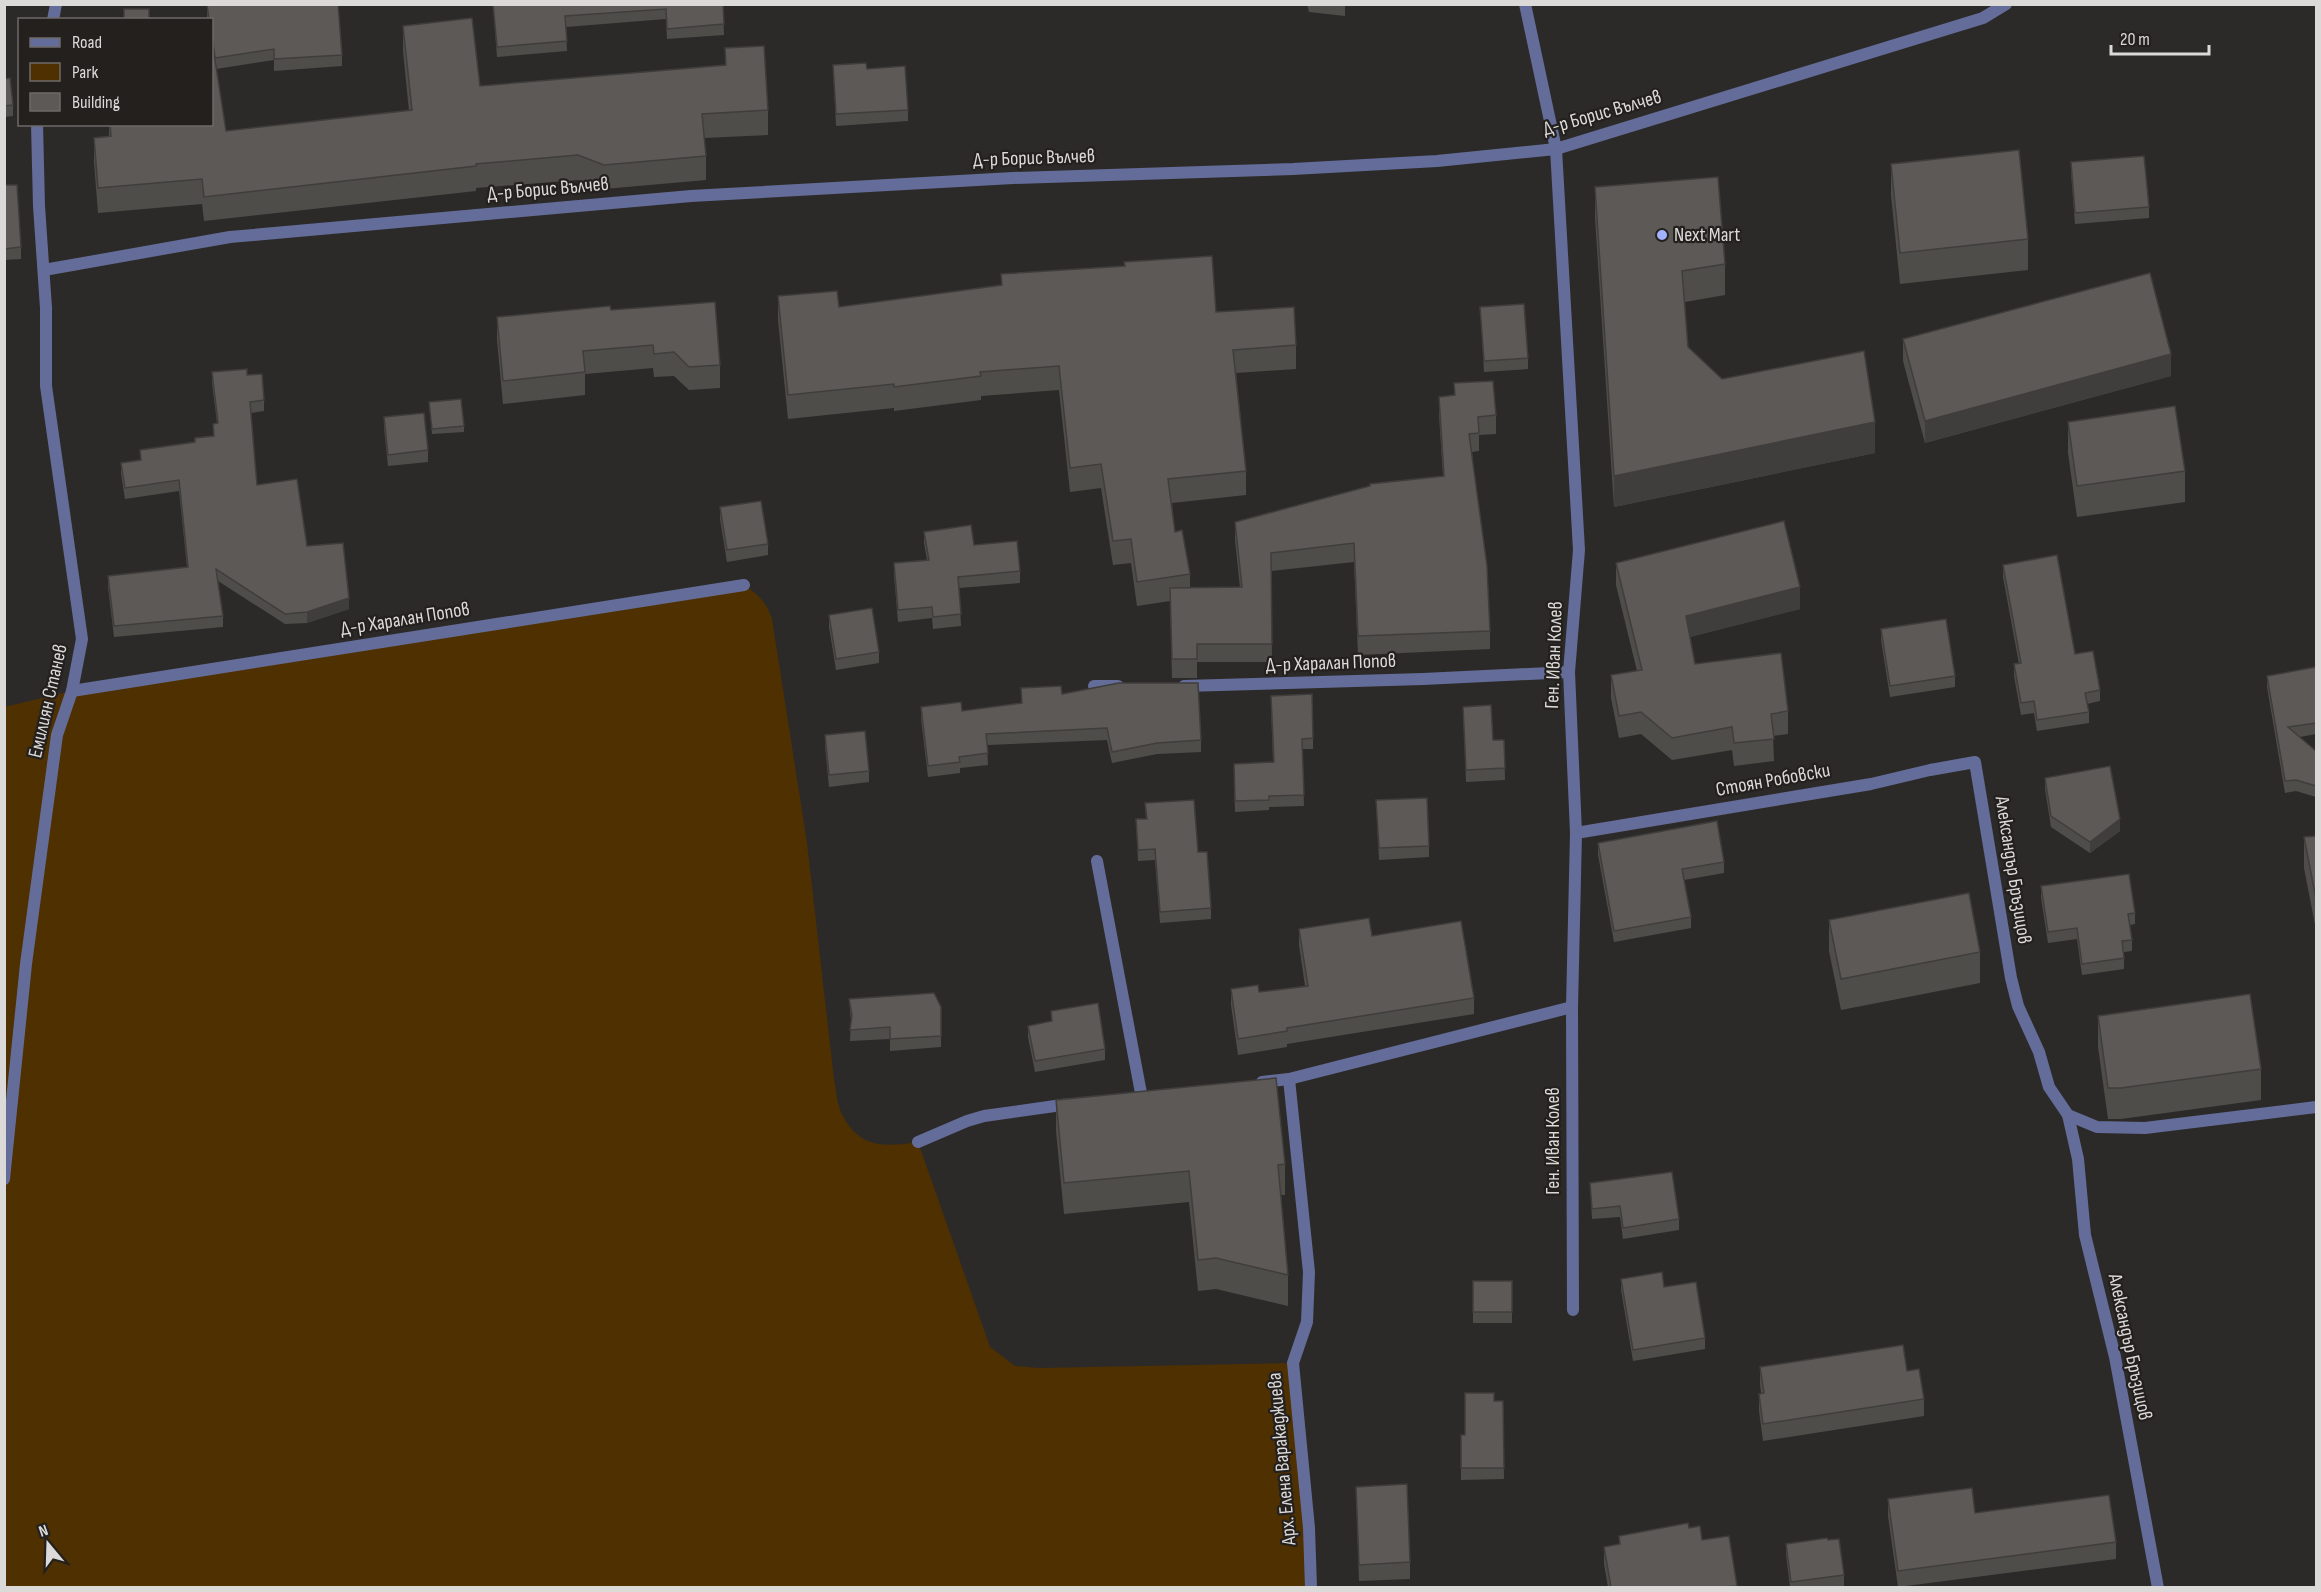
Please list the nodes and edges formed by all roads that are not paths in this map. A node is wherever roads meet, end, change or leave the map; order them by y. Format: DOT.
graph roads {
  1 [pos="1526,4"];
  2 [pos="2006,4"];
  3 [pos="37,126"];
  4 [pos="1556,149"];
  5 [pos="44,270"];
  6 [pos="744,585"];
  7 [pos="1569,672"];
  8 [pos="1094,686"];
  9 [pos="1130,686"];
  10 [pos="1177,686"];
  11 [pos="72,691"];
  12 [pos="1976,762"];
  13 [pos="1576,833"];
  14 [pos="1097,861"];
  15 [pos="1572,1007"];
  16 [pos="1289,1079"];
  17 [pos="1255,1082"];
  18 [pos="1141,1094"];
  19 [pos="1085,1101"];
  20 [pos="2316,1107"];
  21 [pos="2068,1115"];
  22 [pos="918,1142"];
  23 [pos="4,1179"];
  24 [pos="1573,1310"];
  25 [pos="1311,1587"];
  26 [pos="2158,1587"];
  1 -- 4 [label="street, Ген. Иван Колев"];
  2 -- 4 [label="street, Д-р Борис Вълчев"];
  3 -- 5 [label="street, Емилиян Станев"];
  4 -- 5 [label="street, Д-р Борис Вълчев"];
  4 -- 7 [label="street, Ген. Иван Колев"];
  5 -- 11 [label="street, Емилиян Станев"];
  6 -- 11 [label="street, Д-р Харалан Попов"];
  7 -- 10 [label="street, Д-р Харалан Попов"];
  7 -- 13 [label="street, Ген. Иван Колев"];
  8 -- 9 [label="street"];
  11 -- 23 [label="street, Емилиян Станев"];
  12 -- 13 [label="street, Стоян Робовски"];
  12 -- 21 [label="street, Александър Бръзицов"];
  13 -- 15 [label="street, Ген. Иван Колев"];
  14 -- 18 [label="street"];
  15 -- 16 [label="street"];
  15 -- 24 [label="street, Ген. Иван Колев"];
  16 -- 17 [label="street"];
  16 -- 25 [label="street, Арх. Елена Варакаджиева"];
  19 -- 22 [label="street"];
  20 -- 21 [label="street"];
  21 -- 26 [label="street, Александър Бръзицов"];
}
